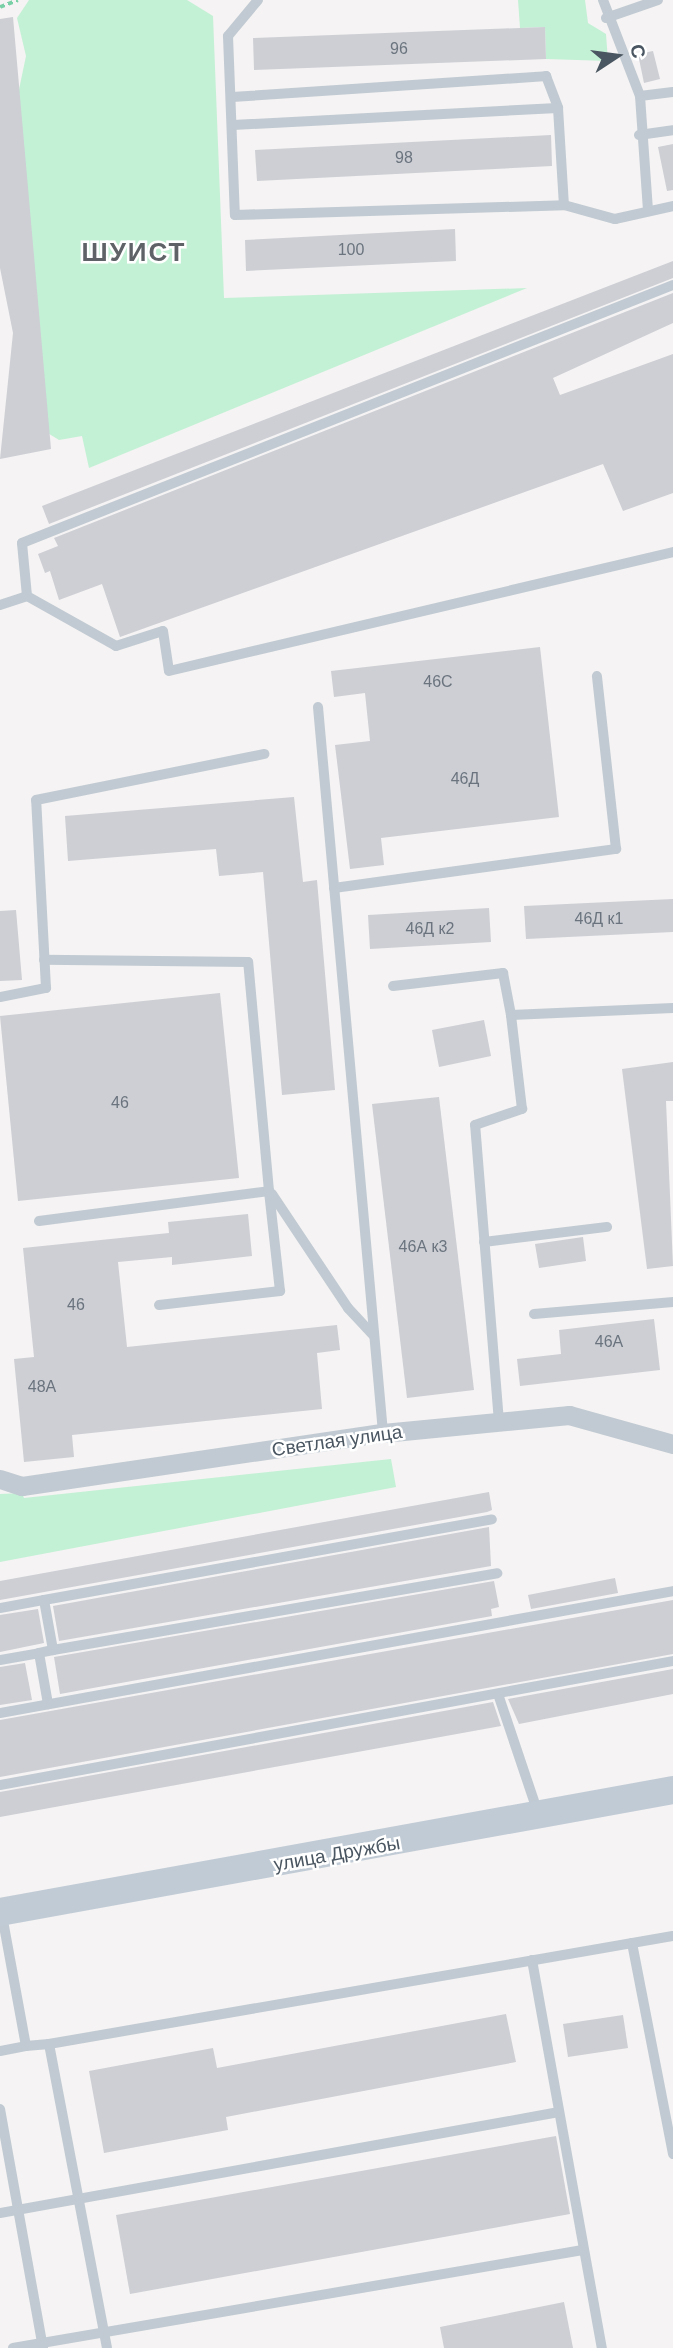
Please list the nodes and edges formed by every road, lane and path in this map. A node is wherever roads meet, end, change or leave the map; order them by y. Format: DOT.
graph roads {
  1 [pos="18,0"];
  2 [pos="258,0"];
  3 [pos="603,0"];
  4 [pos="658,0"];
  5 [pos="0,7"];
  6 [pos="606,18"];
  7 [pos="673,92"];
  8 [pos="640,96"];
  9 [pos="232,97"];
  10 [pos="558,108"];
  11 [pos="233,125"];
  12 [pos="673,130"];
  13 [pos="639,135"];
  14 [pos="564,205"];
  15 [pos="673,206"];
  16 [pos="648,211"];
  17 [pos="673,285"];
  18 [pos="673,552"];
  19 [pos="27,596"];
  20 [pos="0,606"];
  21 [pos="597,676"];
  22 [pos="318,707"];
  23 [pos="264,754"];
  24 [pos="334,888"];
  25 [pos="44,960"];
  26 [pos="393,986"];
  27 [pos="0,998"];
  28 [pos="673,1008"];
  29 [pos="512,1015"];
  30 [pos="269,1191"];
  31 [pos="39,1221"];
  32 [pos="607,1227"];
  33 [pos="484,1242"];
  34 [pos="673,1302"];
  35 [pos="159,1305"];
  36 [pos="534,1314"];
  37 [pos="374,1336"];
  38 [pos="499,1422"];
  39 [pos="383,1433"];
  40 [pos="673,1444"];
  41 [pos="0,1479"];
  42 [pos="492,1518"];
  43 [pos="497,1573"];
  44 [pos="673,1591"];
  45 [pos="44,1600"];
  46 [pos="0,1608"];
  47 [pos="53,1650"];
  48 [pos="39,1653"];
  49 [pos="0,1660"];
  50 [pos="673,1661"];
  51 [pos="498,1693"];
  52 [pos="48,1704"];
  53 [pos="0,1713"];
  54 [pos="0,1785"];
  55 [pos="673,1790"];
  56 [pos="540,1819"];
  57 [pos="1,1912"];
  58 [pos="673,1936"];
  59 [pos="632,1943"];
  60 [pos="532,1960"];
  61 [pos="49,2044"];
  62 [pos="26,2046"];
  63 [pos="0,2051"];
  64 [pos="0,2109"];
  65 [pos="559,2112"];
  66 [pos="673,2154"];
  67 [pos="79,2199"];
  68 [pos="18,2210"];
  69 [pos="0,2213"];
  70 [pos="583,2250"];
  71 [pos="104,2332"];
  72 [pos="43,2345"];
  73 [pos="13,2348"];
  74 [pos="107,2348"];
  75 [pos="602,2348"];
  1 -- 5 [label="path"];
  2 -- 9 [label="lane"];
  3 -- 6 [label="lane"];
  4 -- 6 [label="lane"];
  6 -- 8 [label="lane"];
  7 -- 8 [label="lane"];
  8 -- 13 [label="lane"];
  9 -- 10 [label="lane"];
  9 -- 11 [label="lane"];
  10 -- 11 [label="lane"];
  10 -- 14 [label="lane"];
  11 -- 14 [label="lane"];
  12 -- 13 [label="lane"];
  13 -- 16 [label="lane"];
  14 -- 16 [label="lane"];
  15 -- 16 [label="lane"];
  17 -- 19 [label="lane"];
  18 -- 19 [label="lane"];
  19 -- 20 [label="lane"];
  21 -- 24 [label="lane"];
  22 -- 24 [label="lane"];
  23 -- 25 [label="lane"];
  24 -- 37 [label="lane"];
  25 -- 27 [label="lane"];
  25 -- 30 [label="lane"];
  26 -- 29 [label="lane"];
  28 -- 29 [label="lane"];
  29 -- 33 [label="lane"];
  30 -- 31 [label="lane"];
  30 -- 35 [label="lane"];
  30 -- 37 [label="lane"];
  32 -- 33 [label="lane"];
  33 -- 38 [label="lane"];
  34 -- 36 [label="lane"];
  37 -- 39 [label="lane"];
  38 -- 39 [label="street, Светлая улица"];
  38 -- 40 [label="street, Светлая улица"];
  39 -- 41 [label="street, Светлая улица"];
  42 -- 45 [label="lane"];
  43 -- 47 [label="lane"];
  44 -- 52 [label="lane"];
  45 -- 46 [label="lane"];
  45 -- 47 [label="lane"];
  47 -- 48 [label="lane"];
  48 -- 49 [label="lane"];
  48 -- 52 [label="lane"];
  50 -- 51 [label="lane"];
  51 -- 54 [label="lane"];
  51 -- 56 [label="lane"];
  52 -- 53 [label="lane"];
  55 -- 56 [label="street, улица Дружбы"];
  56 -- 57 [label="street, улица Дружбы"];
  57 -- 62 [label="lane"];
  58 -- 59 [label="lane"];
  59 -- 60 [label="lane"];
  59 -- 66 [label="lane"];
  60 -- 61 [label="lane"];
  60 -- 65 [label="lane"];
  61 -- 62 [label="lane"];
  61 -- 67 [label="lane"];
  62 -- 63 [label="lane"];
  64 -- 68 [label="lane"];
  65 -- 67 [label="lane"];
  65 -- 70 [label="lane"];
  67 -- 68 [label="lane"];
  67 -- 71 [label="lane"];
  68 -- 69 [label="lane"];
  68 -- 72 [label="lane"];
  70 -- 71 [label="lane"];
  70 -- 75 [label="lane"];
  71 -- 72 [label="lane"];
  71 -- 74 [label="lane"];
  72 -- 73 [label="lane"];
}
